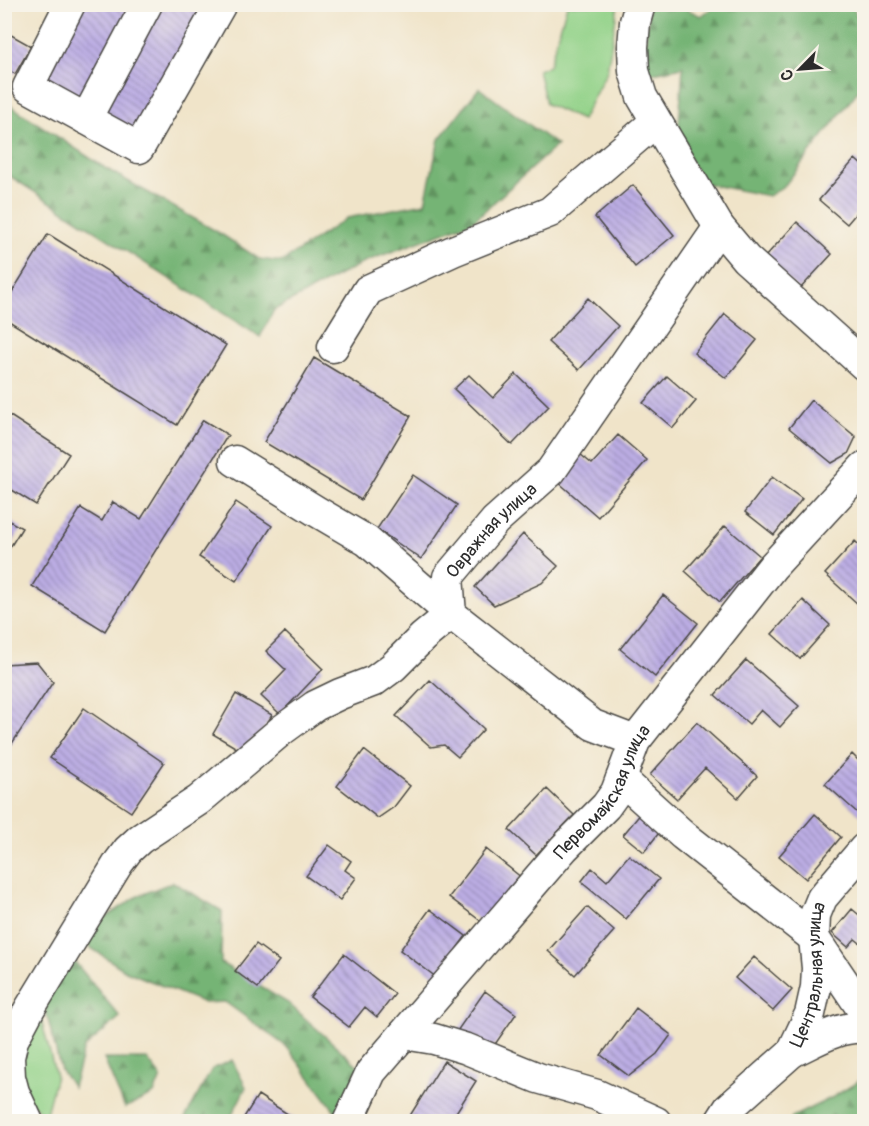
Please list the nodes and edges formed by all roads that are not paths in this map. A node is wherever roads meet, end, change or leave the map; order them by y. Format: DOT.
graph roads {
  1 [pos="70,4"];
  2 [pos="147,4"];
  3 [pos="221,4"];
  4 [pos="640,4"];
  5 [pos="86,119"];
  6 [pos="655,122"];
  7 [pos="718,227"];
  8 [pos="333,346"];
  9 [pos="864,365"];
  10 [pos="235,461"];
  11 [pos="864,467"];
  12 [pos="451,614"];
  13 [pos="635,741"];
  14 [pos="621,779"];
  15 [pos="864,849"];
  16 [pos="814,938"];
  17 [pos="864,1012"];
  18 [pos="864,1028"];
  19 [pos="404,1035"];
  20 [pos="9,1039"];
  21 [pos="792,1052"];
  22 [pos="28,1122"];
  23 [pos="348,1122"];
  24 [pos="656,1122"];
  25 [pos="720,1122"];
  1 -- 5 [label="street"];
  2 -- 5 [label="street"];
  3 -- 5 [label="street"];
  4 -- 6 [label="street"];
  6 -- 7 [label="street"];
  6 -- 8 [label="street"];
  7 -- 9 [label="street"];
  7 -- 12 [label="street, Овражная улица"];
  10 -- 12 [label="street"];
  11 -- 13 [label="street, Первомайская улица"];
  12 -- 13 [label="street"];
  12 -- 20 [label="street"];
  13 -- 14 [label="street, Первомайская улица"];
  14 -- 16 [label="street"];
  14 -- 19 [label="street, Первомайская улица"];
  15 -- 16 [label="street, Центральная улица"];
  16 -- 17 [label="street"];
  16 -- 21 [label="street, Центральная улица"];
  18 -- 21 [label="street"];
  19 -- 23 [label="street, Первомайская улица"];
  19 -- 24 [label="street"];
  20 -- 22 [label="street"];
  21 -- 25 [label="street, Центральная улица"];
}
